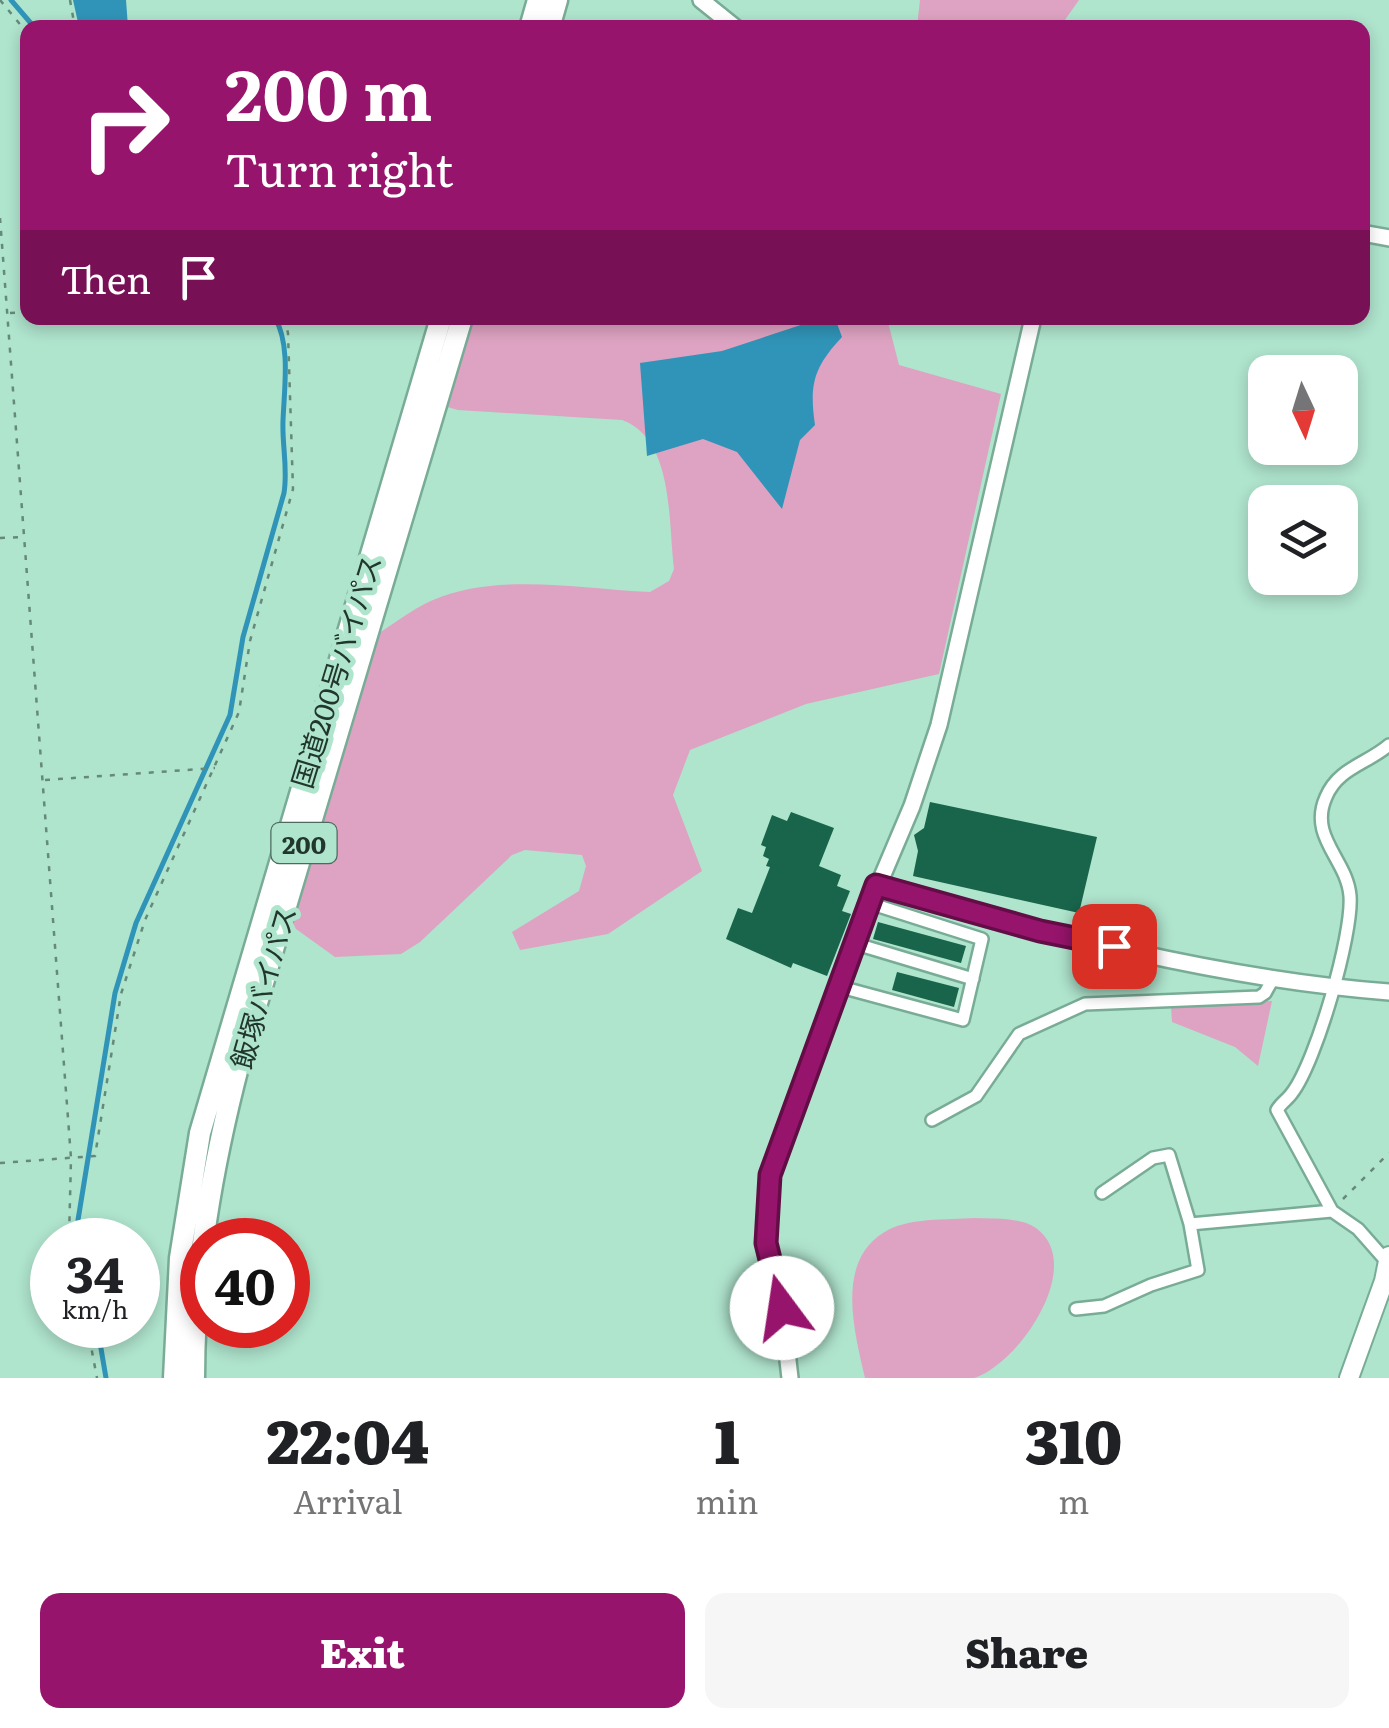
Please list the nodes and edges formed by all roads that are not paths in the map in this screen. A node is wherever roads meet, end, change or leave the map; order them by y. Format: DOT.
graph roads {
  1 [pos="702,0"];
  2 [pos="726,20"];
  3 [pos="439,325"];
  4 [pos="460,325"];
  5 [pos="1032,325"];
  6 [pos="1389,745"];
  7 [pos="876,885"];
  8 [pos="870,903"];
  9 [pos="853,943"];
  10 [pos="1274,977"];
  11 [pos="973,979"];
  12 [pos="837,986"];
  13 [pos="1332,987"];
  14 [pos="1389,992"];
  15 [pos="932,1120"];
  16 [pos="1102,1193"];
  17 [pos="1332,1211"];
  18 [pos="1190,1224"];
  19 [pos="1388,1259"];
  20 [pos="1076,1309"];
  21 [pos="174,1378"];
  22 [pos="194,1378"];
  23 [pos="790,1378"];
  24 [pos="1348,1378"];
  1 -- 2 [label="street"];
  3 -- 21 [label="highway, 国道200号バイパス / 200"];
  4 -- 22 [label="highway, 飯塚バイパス / 200"];
  5 -- 7 [label="street"];
  6 -- 13 [label="street"];
  7 -- 8 [label="street"];
  7 -- 10 [label="street"];
  8 -- 9 [label="street"];
  8 -- 11 [label="street"];
  9 -- 11 [label="street"];
  9 -- 12 [label="street"];
  10 -- 13 [label="street"];
  10 -- 15 [label="street"];
  11 -- 12 [label="street"];
  12 -- 23 [label="street"];
  13 -- 14 [label="street"];
  13 -- 17 [label="street"];
  16 -- 18 [label="street"];
  17 -- 18 [label="street"];
  17 -- 19 [label="street"];
  18 -- 20 [label="street"];
  19 -- 24 [label="main road"];
}
